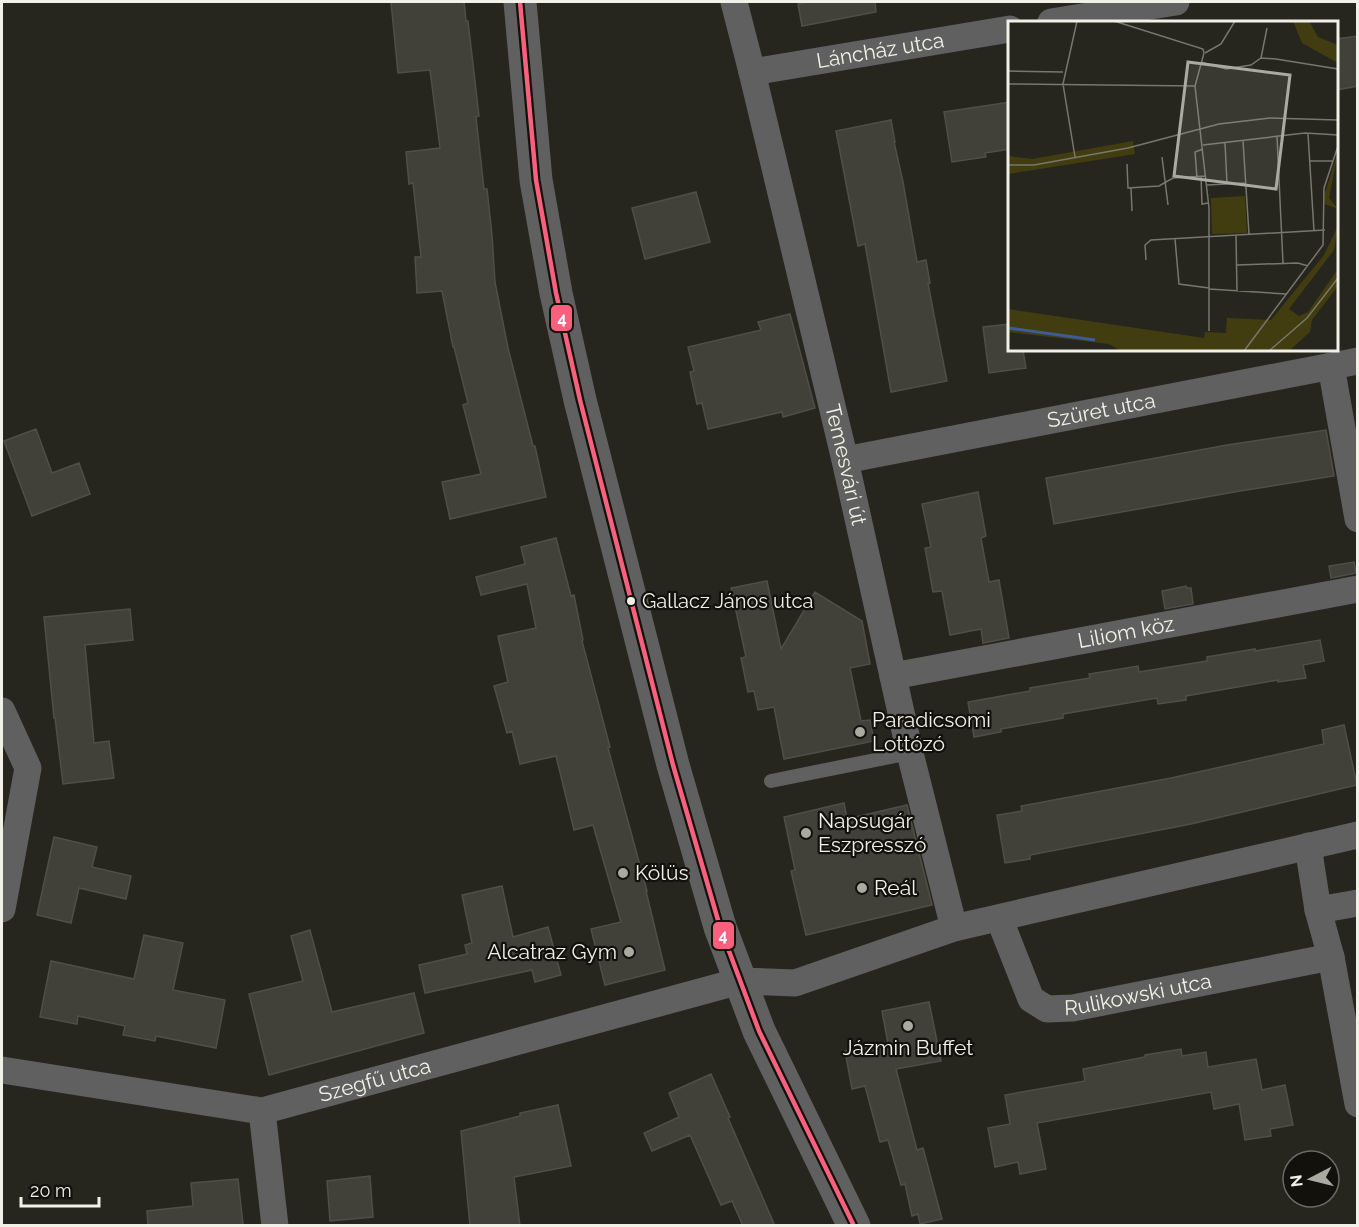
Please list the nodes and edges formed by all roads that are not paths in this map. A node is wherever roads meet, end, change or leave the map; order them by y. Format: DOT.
graph roads {
  1 [pos="520,2"];
  2 [pos="734,2"];
  3 [pos="1176,2"];
  4 [pos="1057,21"];
  5 [pos="1008,29"];
  6 [pos="752,72"];
  7 [pos="1358,361"];
  8 [pos="1331,366"];
  9 [pos="846,460"];
  10 [pos="1358,519"];
  11 [pos="1358,589"];
  12 [pos="893,676"];
  13 [pos="2,711"];
  14 [pos="909,753"];
  15 [pos="771,781"];
  16 [pos="1358,835"];
  17 [pos="1308,846"];
  18 [pos="1358,903"];
  19 [pos="2,909"];
  20 [pos="1318,910"];
  21 [pos="999,918"];
  22 [pos="954,928"];
  23 [pos="1331,957"];
  24 [pos="740,981"];
  25 [pos="2,1070"];
  26 [pos="1358,1104"];
  27 [pos="262,1111"];
  28 [pos="275,1226"];
  29 [pos="854,1226"];
  1 -- 24 [label="street"];
  2 -- 6 [label="street, Temesvári út"];
  3 -- 4 [label="street"];
  5 -- 6 [label="street, Láncház utca"];
  6 -- 9 [label="street, Temesvári út"];
  7 -- 8 [label="street, Szüret utca"];
  8 -- 9 [label="street, Szüret utca"];
  8 -- 10 [label="street"];
  9 -- 12 [label="street, Temesvári út"];
  11 -- 12 [label="street, Liliom köz"];
  12 -- 14 [label="street, Temesvári út"];
  13 -- 19 [label="street"];
  14 -- 15 [label="lane"];
  14 -- 22 [label="street, Temesvári út"];
  16 -- 17 [label="street"];
  17 -- 20 [label="street"];
  17 -- 21 [label="street"];
  18 -- 20 [label="street"];
  20 -- 23 [label="street"];
  21 -- 22 [label="street"];
  21 -- 23 [label="street, Rulikowski utca"];
  22 -- 24 [label="street"];
  23 -- 26 [label="street"];
  24 -- 27 [label="street, Szegfű utca"];
  24 -- 29 [label="street"];
  25 -- 27 [label="street, Szegfű utca"];
  27 -- 28 [label="street"];
}
